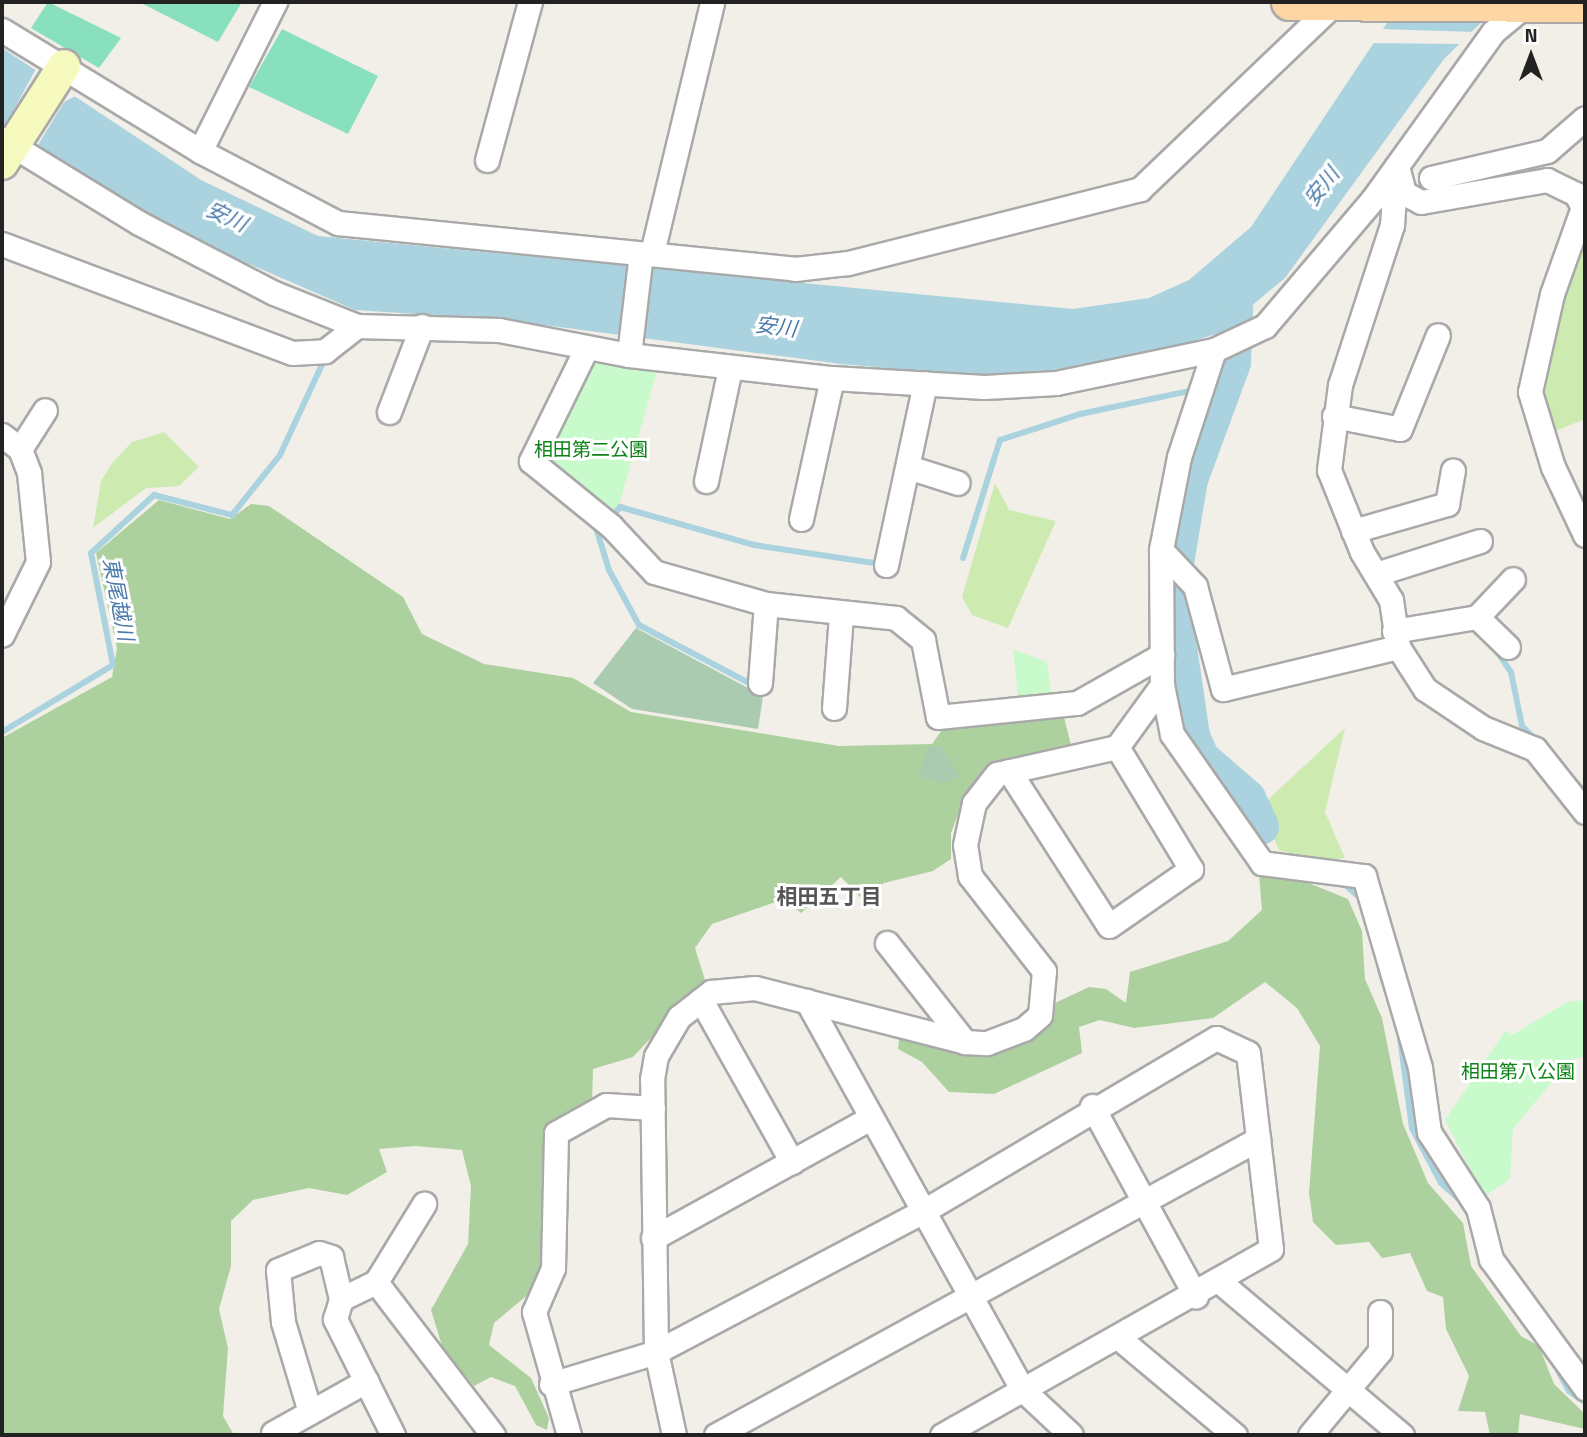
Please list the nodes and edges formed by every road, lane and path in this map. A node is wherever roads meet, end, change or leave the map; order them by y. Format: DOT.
graph roads {
  1 [pos="275,2"];
  2 [pos="530,2"];
  3 [pos="1289,2"];
  4 [pos="1335,2"];
  5 [pos="1373,3"];
  6 [pos="712,4"];
  7 [pos="1522,4"];
  8 [pos="1585,4"];
  9 [pos="2,30"];
  10 [pos="60,74"];
  11 [pos="1585,118"];
  12 [pos="6,150"];
  13 [pos="200,150"];
  14 [pos="487,160"];
  15 [pos="1396,164"];
  16 [pos="1431,178"];
  17 [pos="2,244"];
  18 [pos="646,257"];
  19 [pos="422,326"];
  20 [pos="356,327"];
  21 [pos="1438,335"];
  22 [pos="586,349"];
  23 [pos="1214,350"];
  24 [pos="629,355"];
  25 [pos="730,368"];
  26 [pos="832,378"];
  27 [pos="925,383"];
  28 [pos="44,410"];
  29 [pos="389,412"];
  30 [pos="1334,416"];
  31 [pos="11,442"];
  32 [pos="908,467"];
  33 [pos="1453,471"];
  34 [pos="706,481"];
  35 [pos="958,483"];
  36 [pos="801,519"];
  37 [pos="1353,531"];
  38 [pos="1585,535"];
  39 [pos="1480,541"];
  40 [pos="1171,559"];
  41 [pos="886,565"];
  42 [pos="1376,574"];
  43 [pos="1513,579"];
  44 [pos="766,604"];
  45 [pos="841,614"];
  46 [pos="1477,617"];
  47 [pos="2,635"];
  48 [pos="1396,639"];
  49 [pos="1508,647"];
  50 [pos="1162,655"];
  51 [pos="760,683"];
  52 [pos="1162,685"];
  53 [pos="834,708"];
  54 [pos="1117,747"];
  55 [pos="1009,771"];
  56 [pos="1585,811"];
  57 [pos="887,943"];
  58 [pos="701,1000"];
  59 [pos="807,1000"];
  60 [pos="965,1042"];
  61 [pos="1092,1106"];
  62 [pos="653,1108"];
  63 [pos="870,1118"];
  64 [pos="1258,1139"];
  65 [pos="792,1162"];
  66 [pos="1144,1200"];
  67 [pos="424,1204"];
  68 [pos="922,1212"];
  69 [pos="653,1238"];
  70 [pos="376,1282"];
  71 [pos="1220,1282"];
  72 [pos="970,1297"];
  73 [pos="1196,1297"];
  74 [pos="341,1299"];
  75 [pos="1380,1312"];
  76 [pos="1120,1339"];
  77 [pos="656,1352"];
  78 [pos="366,1381"];
  79 [pos="551,1384"];
  80 [pos="1349,1388"];
  81 [pos="1585,1388"];
  82 [pos="1022,1389"];
  83 [pos="310,1412"];
  84 [pos="273,1433"];
  85 [pos="393,1435"];
  86 [pos="493,1435"];
  87 [pos="569,1435"];
  88 [pos="674,1435"];
  89 [pos="716,1435"];
  90 [pos="942,1435"];
  91 [pos="1071,1435"];
  92 [pos="1235,1435"];
  93 [pos="1310,1435"];
  94 [pos="1402,1435"];
  1 -- 13 [label="street"];
  2 -- 14 [label="street"];
  3 -- 4 [label="main road"];
  4 -- 5 [label="main road"];
  4 -- 18 [label="street"];
  5 -- 7 [label="main road"];
  6 -- 18 [label="street"];
  7 -- 8 [label="main road"];
  7 -- 15 [label="street"];
  9 -- 10 [label="street"];
  10 -- 12 [label="street"];
  10 -- 13 [label="street"];
  11 -- 16 [label="street"];
  12 -- 20 [label="street"];
  13 -- 18 [label="street"];
  15 -- 23 [label="street"];
  15 -- 30 [label="street"];
  15 -- 38 [label="street"];
  17 -- 20 [label="street"];
  18 -- 24 [label="street"];
  19 -- 20 [label="street"];
  19 -- 22 [label="street"];
  19 -- 29 [label="street"];
  21 -- 30 [label="street"];
  22 -- 24 [label="street"];
  22 -- 44 [label="street"];
  23 -- 27 [label="street"];
  23 -- 40 [label="street"];
  24 -- 25 [label="street"];
  25 -- 26 [label="street"];
  25 -- 34 [label="street"];
  26 -- 27 [label="street"];
  26 -- 36 [label="street"];
  27 -- 32 [label="street"];
  28 -- 31 [label="street"];
  30 -- 37 [label="street"];
  31 -- 47 [label="street"];
  32 -- 35 [label="street"];
  32 -- 41 [label="street"];
  33 -- 37 [label="street"];
  37 -- 42 [label="street"];
  39 -- 42 [label="street"];
  40 -- 48 [label="street"];
  40 -- 50 [label="street"];
  42 -- 48 [label="street"];
  43 -- 46 [label="street"];
  44 -- 45 [label="street"];
  44 -- 51 [label="street"];
  45 -- 50 [label="street"];
  45 -- 53 [label="street"];
  46 -- 48 [label="street"];
  46 -- 49 [label="street"];
  48 -- 56 [label="street"];
  50 -- 52 [label="street"];
  52 -- 54 [label="street"];
  52 -- 81 [label="street"];
  54 -- 55 [label="street"];
  54 -- 55 [label="street"];
  55 -- 60 [label="street"];
  57 -- 60 [label="street"];
  58 -- 59 [label="street"];
  58 -- 62 [label="street"];
  58 -- 65 [label="street"];
  59 -- 60 [label="street"];
  59 -- 63 [label="street"];
  61 -- 64 [label="street"];
  61 -- 66 [label="street"];
  61 -- 68 [label="street"];
  62 -- 69 [label="street"];
  62 -- 79 [label="street"];
  63 -- 65 [label="street"];
  63 -- 68 [label="street"];
  64 -- 66 [label="street"];
  64 -- 71 [label="street"];
  65 -- 69 [label="street"];
  66 -- 72 [label="street"];
  66 -- 73 [label="street"];
  67 -- 70 [label="street"];
  68 -- 72 [label="street"];
  68 -- 77 [label="street"];
  69 -- 77 [label="street"];
  70 -- 74 [label="street"];
  70 -- 86 [label="street"];
  71 -- 73 [label="street"];
  71 -- 80 [label="street"];
  72 -- 82 [label="street"];
  72 -- 89 [label="street"];
  73 -- 76 [label="street"];
  74 -- 78 [label="street"];
  74 -- 83 [label="street"];
  75 -- 80 [label="street"];
  76 -- 82 [label="street"];
  76 -- 92 [label="street"];
  77 -- 79 [label="street"];
  77 -- 88 [label="street"];
  78 -- 83 [label="street"];
  78 -- 85 [label="street"];
  79 -- 87 [label="street"];
  80 -- 93 [label="street"];
  80 -- 94 [label="street"];
  82 -- 90 [label="street"];
  82 -- 91 [label="street"];
  83 -- 84 [label="street"];
}
